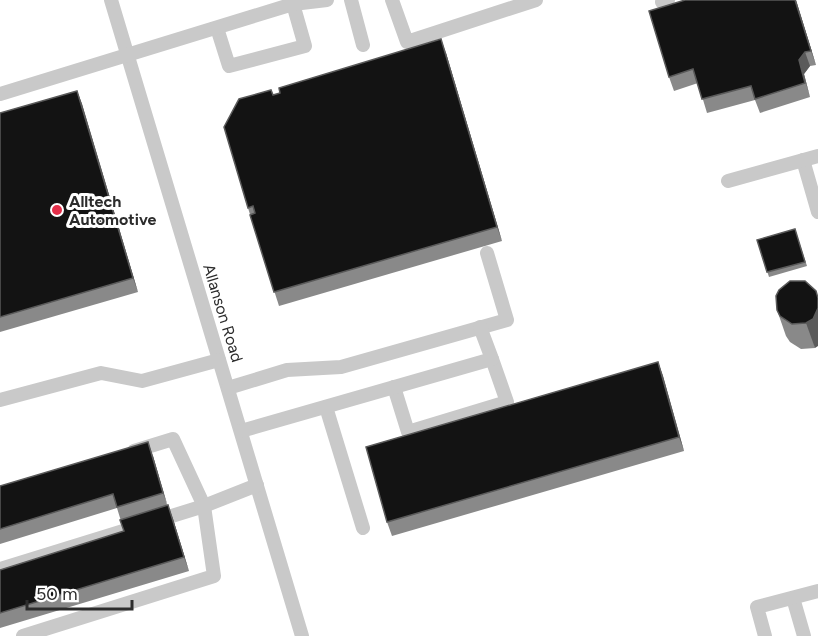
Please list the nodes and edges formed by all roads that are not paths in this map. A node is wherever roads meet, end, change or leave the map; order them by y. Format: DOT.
graph roads {
  1 [pos="111,0"];
  2 [pos="327,0"];
  3 [pos="351,0"];
  4 [pos="392,0"];
  5 [pos="536,0"];
  6 [pos="292,4"];
  7 [pos="217,28"];
  8 [pos="363,45"];
  9 [pos="128,55"];
  10 [pos="0,94"];
  11 [pos="818,156"];
  12 [pos="803,160"];
  13 [pos="728,181"];
  14 [pos="818,212"];
  15 [pos="487,253"];
  16 [pos="480,327"];
  17 [pos="492,359"];
  18 [pos="219,360"];
  19 [pos="394,387"];
  20 [pos="228,388"];
  21 [pos="0,400"];
  22 [pos="326,406"];
  23 [pos="241,431"];
  24 [pos="119,456"];
  25 [pos="257,484"];
  26 [pos="204,506"];
  27 [pos="363,528"];
  28 [pos="0,569"];
  29 [pos="818,591"];
  30 [pos="793,598"];
  31 [pos="23,636"];
  32 [pos="302,636"];
  33 [pos="765,636"];
  34 [pos="804,636"];
  1 -- 9 [label="street, Allanson Road"];
  2 -- 6 [label="street"];
  3 -- 8 [label="street"];
  4 -- 5 [label="street"];
  6 -- 7 [label="street"];
  6 -- 7 [label="street"];
  7 -- 9 [label="street"];
  9 -- 10 [label="street"];
  9 -- 18 [label="street, Allanson Road"];
  11 -- 12 [label="street"];
  12 -- 13 [label="street"];
  12 -- 14 [label="street"];
  15 -- 16 [label="street"];
  16 -- 17 [label="street"];
  16 -- 20 [label="street"];
  17 -- 19 [label="street"];
  17 -- 19 [label="street"];
  18 -- 20 [label="street, Allanson Road"];
  18 -- 21 [label="street"];
  19 -- 22 [label="street"];
  20 -- 23 [label="street, Allanson Road"];
  22 -- 23 [label="street"];
  22 -- 27 [label="street"];
  23 -- 25 [label="street, Allanson Road"];
  24 -- 26 [label="street"];
  25 -- 26 [label="street"];
  25 -- 32 [label="street, Allanson Road"];
  26 -- 28 [label="street"];
  26 -- 31 [label="street"];
  29 -- 30 [label="street"];
  30 -- 33 [label="street"];
  30 -- 34 [label="street"];
}
